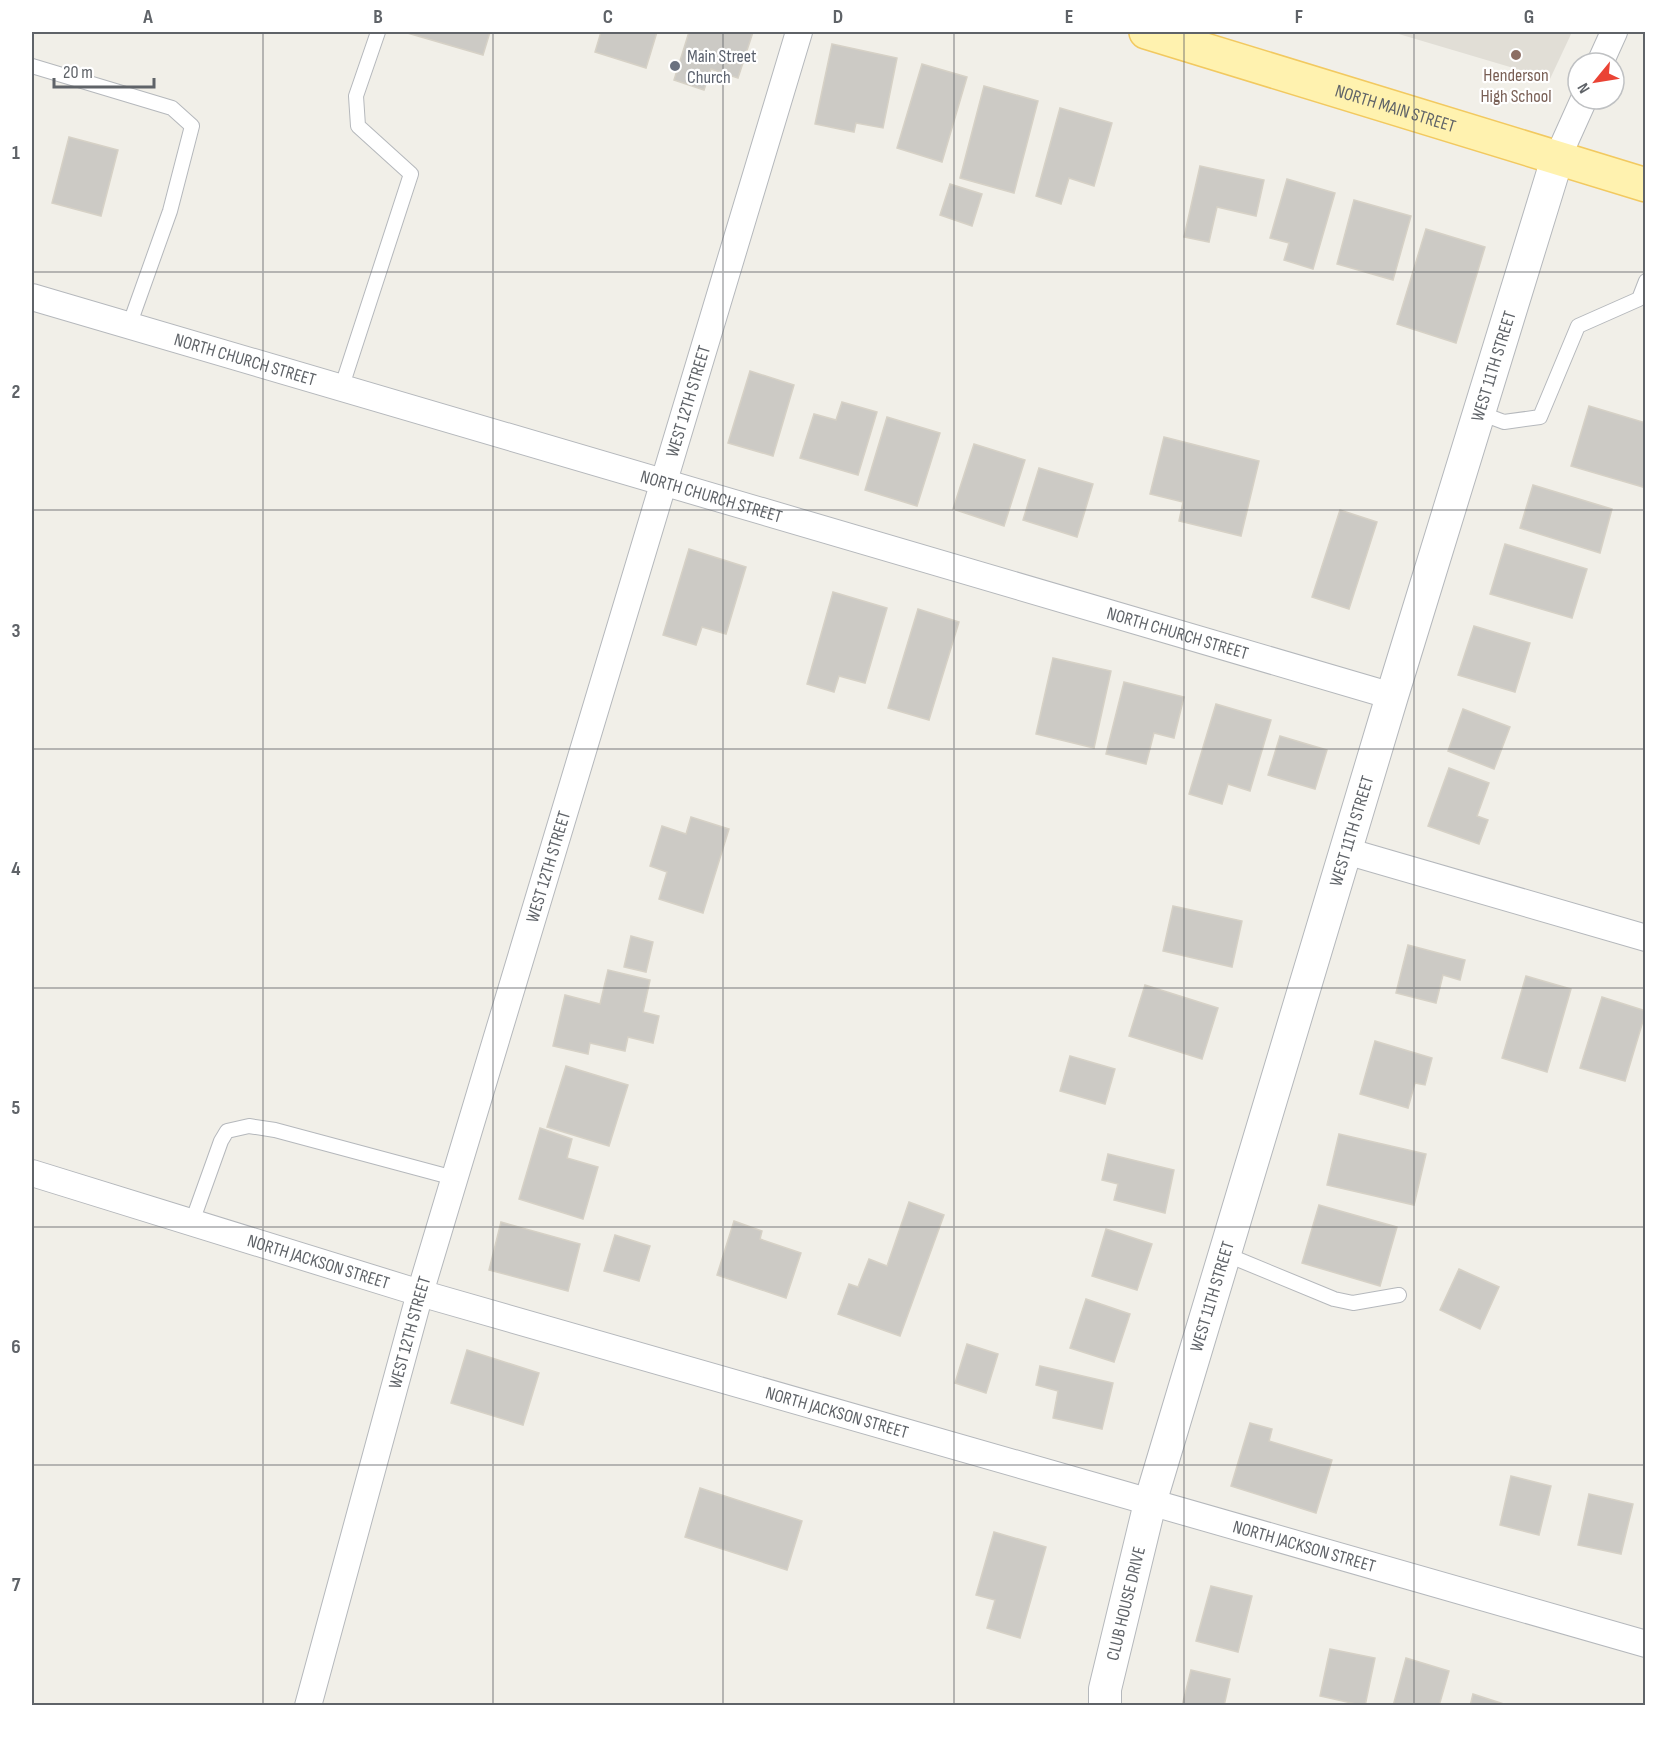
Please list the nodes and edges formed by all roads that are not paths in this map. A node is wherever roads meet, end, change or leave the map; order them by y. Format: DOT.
graph roads {
  1 [pos="378,32"];
  2 [pos="799,32"];
  3 [pos="1146,32"];
  4 [pos="1614,32"];
  5 [pos="1605,51"];
  6 [pos="32,66"];
  7 [pos="1579,111"];
  8 [pos="1557,159"];
  9 [pos="1646,185"];
  10 [pos="1646,281"];
  11 [pos="32,297"];
  12 [pos="129,326"];
  13 [pos="341,389"];
  14 [pos="1480,413"];
  15 [pos="662,482"];
  16 [pos="1392,696"];
  17 [pos="1346,851"];
  18 [pos="1646,938"];
  19 [pos="32,1173"];
  20 [pos="454,1178"];
  21 [pos="192,1222"];
  22 [pos="1225,1254"];
  23 [pos="420,1293"];
  24 [pos="1399,1295"];
  25 [pos="1150,1503"];
  26 [pos="1646,1644"];
  27 [pos="308,1706"];
  28 [pos="1105,1706"];
  1 -- 13 [label="lane"];
  2 -- 15 [label="street, WEST 12TH STREET"];
  3 -- 8 [label="main road, NORTH MAIN STREET"];
  4 -- 5 [label="street"];
  6 -- 12 [label="lane"];
  7 -- 8 [label="street"];
  8 -- 9 [label="main road, NORTH MAIN STREET"];
  8 -- 14 [label="street, WEST 11TH STREET"];
  10 -- 14 [label="lane"];
  11 -- 12 [label="street, NORTH CHURCH STREET"];
  12 -- 13 [label="street, NORTH CHURCH STREET"];
  13 -- 15 [label="street, NORTH CHURCH STREET"];
  14 -- 16 [label="street, WEST 11TH STREET"];
  15 -- 16 [label="street, NORTH CHURCH STREET"];
  15 -- 20 [label="street, WEST 12TH STREET"];
  16 -- 17 [label="street, WEST 11TH STREET"];
  17 -- 18 [label="street"];
  17 -- 22 [label="street, WEST 11TH STREET"];
  19 -- 21 [label="street, NORTH JACKSON STREET"];
  20 -- 21 [label="lane"];
  20 -- 23 [label="street, WEST 12TH STREET"];
  21 -- 23 [label="street, NORTH JACKSON STREET"];
  22 -- 24 [label="lane"];
  22 -- 25 [label="street, WEST 11TH STREET"];
  23 -- 25 [label="street, NORTH JACKSON STREET"];
  23 -- 27 [label="street, WEST 12TH STREET"];
  25 -- 26 [label="street, NORTH JACKSON STREET"];
  25 -- 28 [label="street, CLUB HOUSE DRIVE"];
}
